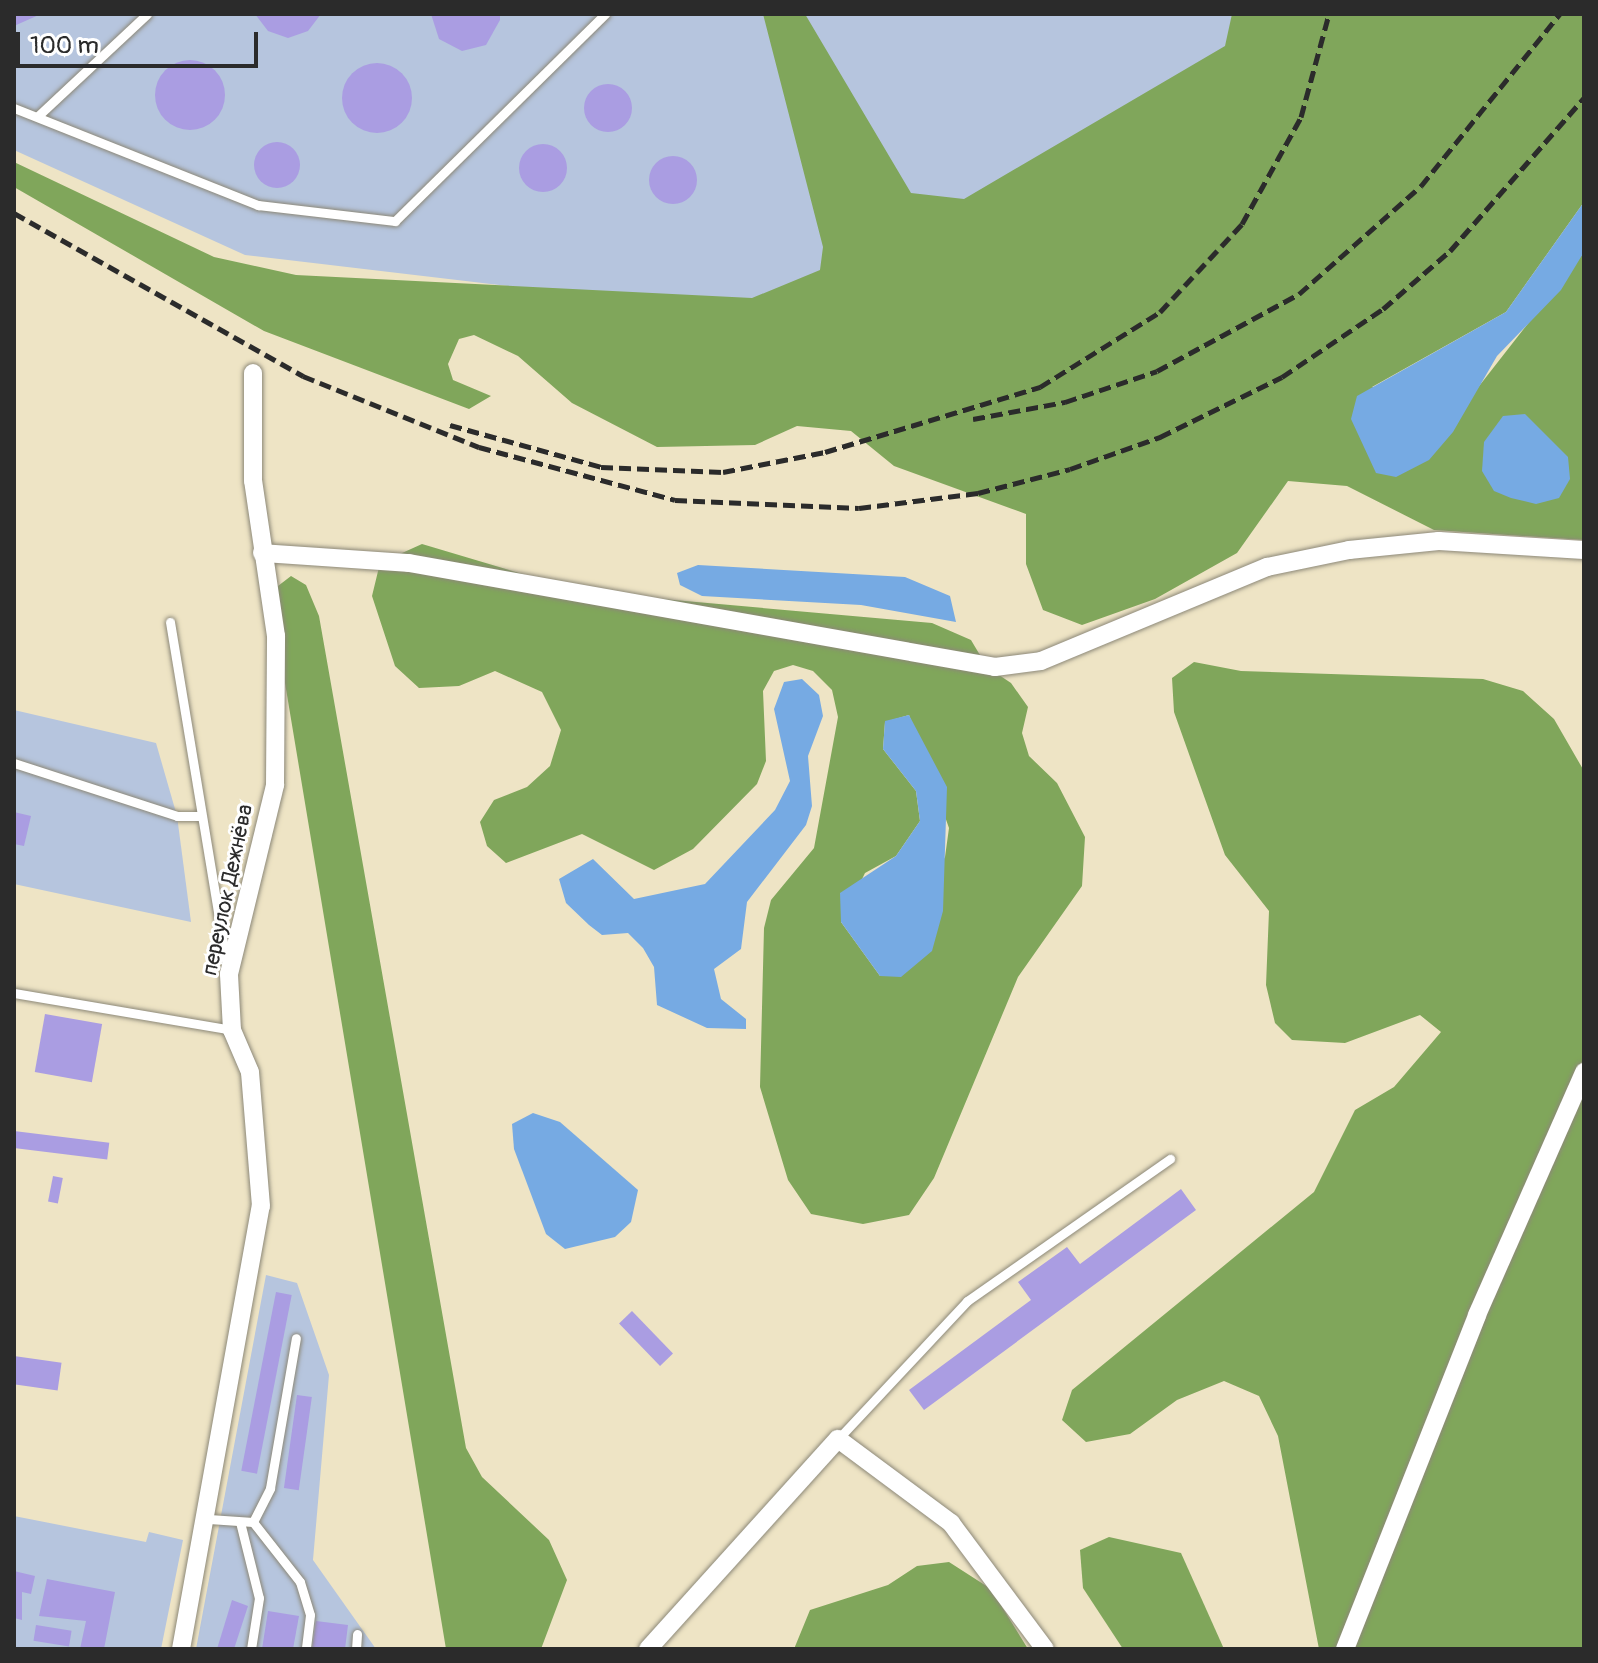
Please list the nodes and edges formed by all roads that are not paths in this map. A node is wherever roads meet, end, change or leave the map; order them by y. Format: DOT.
graph roads {
  1 [pos="147,14"];
  2 [pos="605,14"];
  3 [pos="14,108"];
  4 [pos="38,116"];
  5 [pos="253,373"];
  6 [pos="1584,550"];
  7 [pos="262,553"];
  8 [pos="170,622"];
  9 [pos="14,763"];
  10 [pos="199,816"];
  11 [pos="229,974"];
  12 [pos="14,993"];
  13 [pos="232,1030"];
  14 [pos="1584,1072"];
  15 [pos="1170,1159"];
  16 [pos="296,1338"];
  17 [pos="838,1439"];
  18 [pos="209,1519"];
  19 [pos="240,1522"];
  20 [pos="253,1522"];
  21 [pos="357,1634"];
  22 [pos="181,1649"];
  23 [pos="251,1649"];
  24 [pos="306,1649"];
  25 [pos="356,1649"];
  26 [pos="648,1649"];
  27 [pos="1045,1649"];
  28 [pos="1345,1649"];
  1 -- 4 [label="lane"];
  2 -- 4 [label="lane"];
  3 -- 4 [label="lane"];
  5 -- 7 [label="street, переулок Дежнёва"];
  6 -- 7 [label="street"];
  7 -- 11 [label="street, переулок Дежнёва"];
  8 -- 10 [label="lane"];
  9 -- 10 [label="lane"];
  10 -- 11 [label="lane"];
  11 -- 13 [label="street, переулок Дежнёва"];
  12 -- 13 [label="lane"];
  13 -- 18 [label="street, переулок Дежнёва"];
  14 -- 28 [label="street"];
  15 -- 17 [label="lane"];
  16 -- 20 [label="lane"];
  17 -- 26 [label="street"];
  17 -- 27 [label="street"];
  18 -- 19 [label="lane"];
  18 -- 22 [label="street, переулок Дежнёва"];
  19 -- 20 [label="lane"];
  19 -- 23 [label="lane"];
  20 -- 24 [label="lane"];
  21 -- 25 [label="lane"];
}
